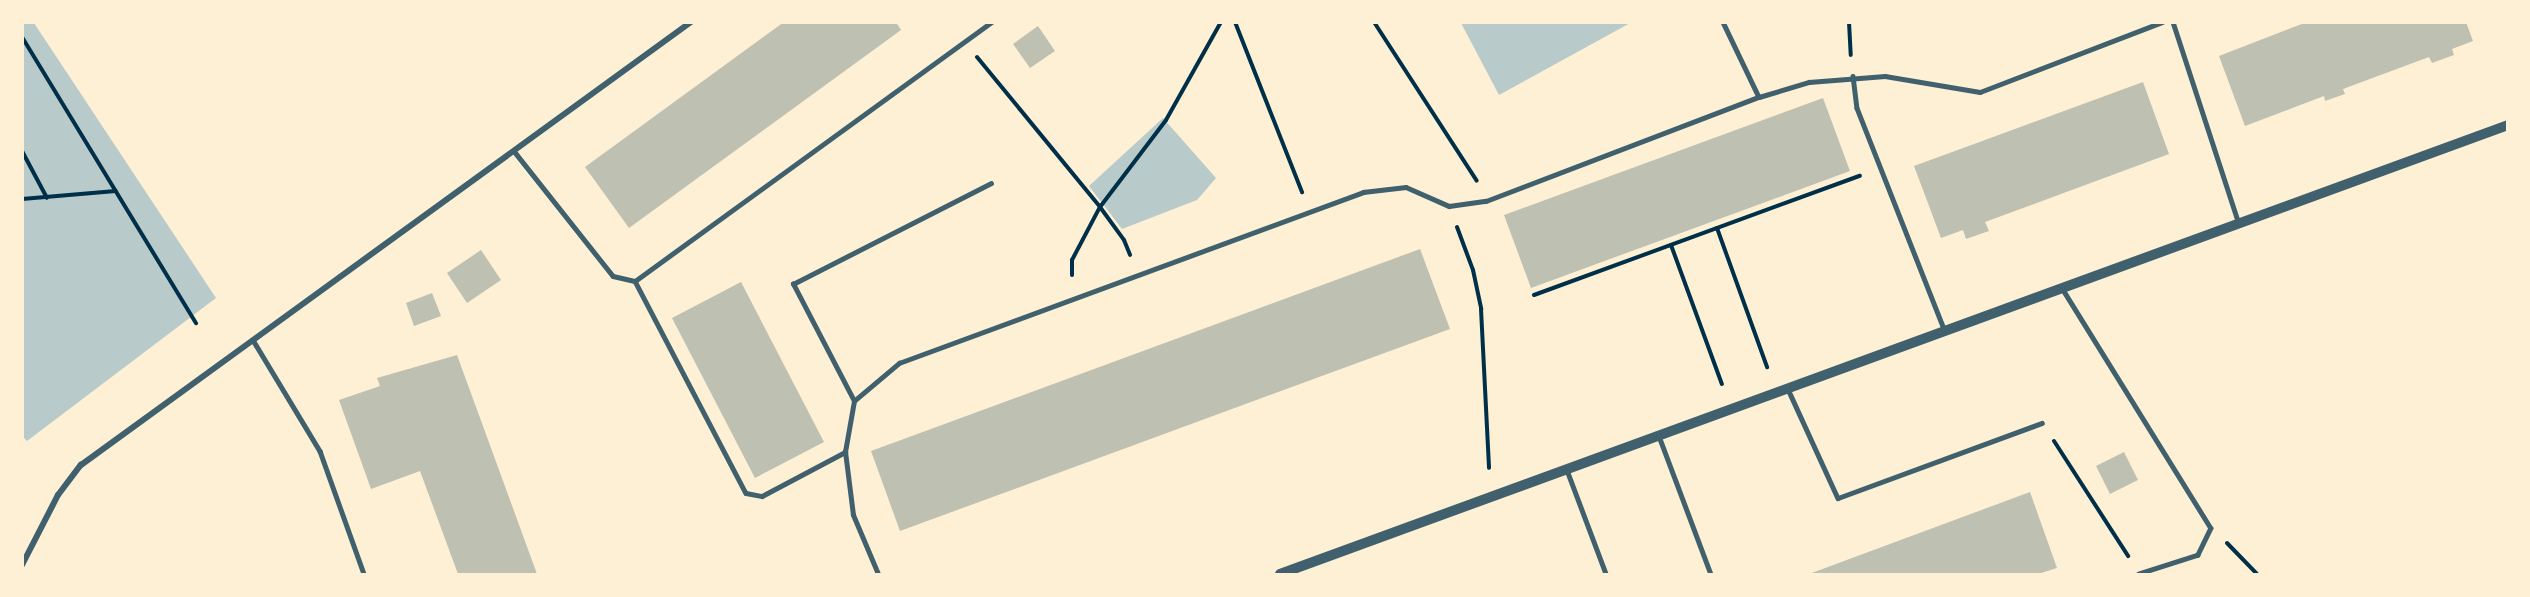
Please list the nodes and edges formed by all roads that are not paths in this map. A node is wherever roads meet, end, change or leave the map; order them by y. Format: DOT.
graph roads {
  1 [pos="691,22"];
  2 [pos="992,22"];
  3 [pos="1723,22"];
  4 [pos="2162,22"];
  5 [pos="2173,22"];
  6 [pos="1853,76"];
  7 [pos="1759,97"];
  8 [pos="2508,125"];
  9 [pos="514,151"];
  10 [pos="991,183"];
  11 [pos="2239,224"];
  12 [pos="635,281"];
  13 [pos="2062,288"];
  14 [pos="1945,332"];
  15 [pos="254,340"];
  16 [pos="1788,389"];
  17 [pos="854,401"];
  18 [pos="2042,423"];
  19 [pos="1659,436"];
  20 [pos="845,453"];
  21 [pos="1567,470"];
  22 [pos="22,565"];
  23 [pos="364,574"];
  24 [pos="878,574"];
  25 [pos="1280,574"];
  26 [pos="1606,574"];
  27 [pos="1711,574"];
  28 [pos="2139,574"];
  1 -- 9 [label="street"];
  2 -- 12 [label="lane"];
  3 -- 7 [label="lane"];
  4 -- 6 [label="lane"];
  5 -- 11 [label="lane"];
  6 -- 7 [label="lane"];
  6 -- 14 [label="lane"];
  7 -- 17 [label="lane"];
  8 -- 11 [label="street"];
  9 -- 12 [label="lane"];
  9 -- 15 [label="street"];
  10 -- 17 [label="lane"];
  11 -- 13 [label="street"];
  12 -- 20 [label="lane"];
  13 -- 14 [label="street"];
  13 -- 28 [label="lane"];
  14 -- 16 [label="street"];
  15 -- 22 [label="street"];
  15 -- 23 [label="lane"];
  16 -- 18 [label="lane"];
  16 -- 19 [label="street"];
  17 -- 20 [label="lane"];
  19 -- 21 [label="street"];
  19 -- 27 [label="lane"];
  20 -- 24 [label="lane"];
  21 -- 25 [label="street"];
  21 -- 26 [label="lane"];
}
